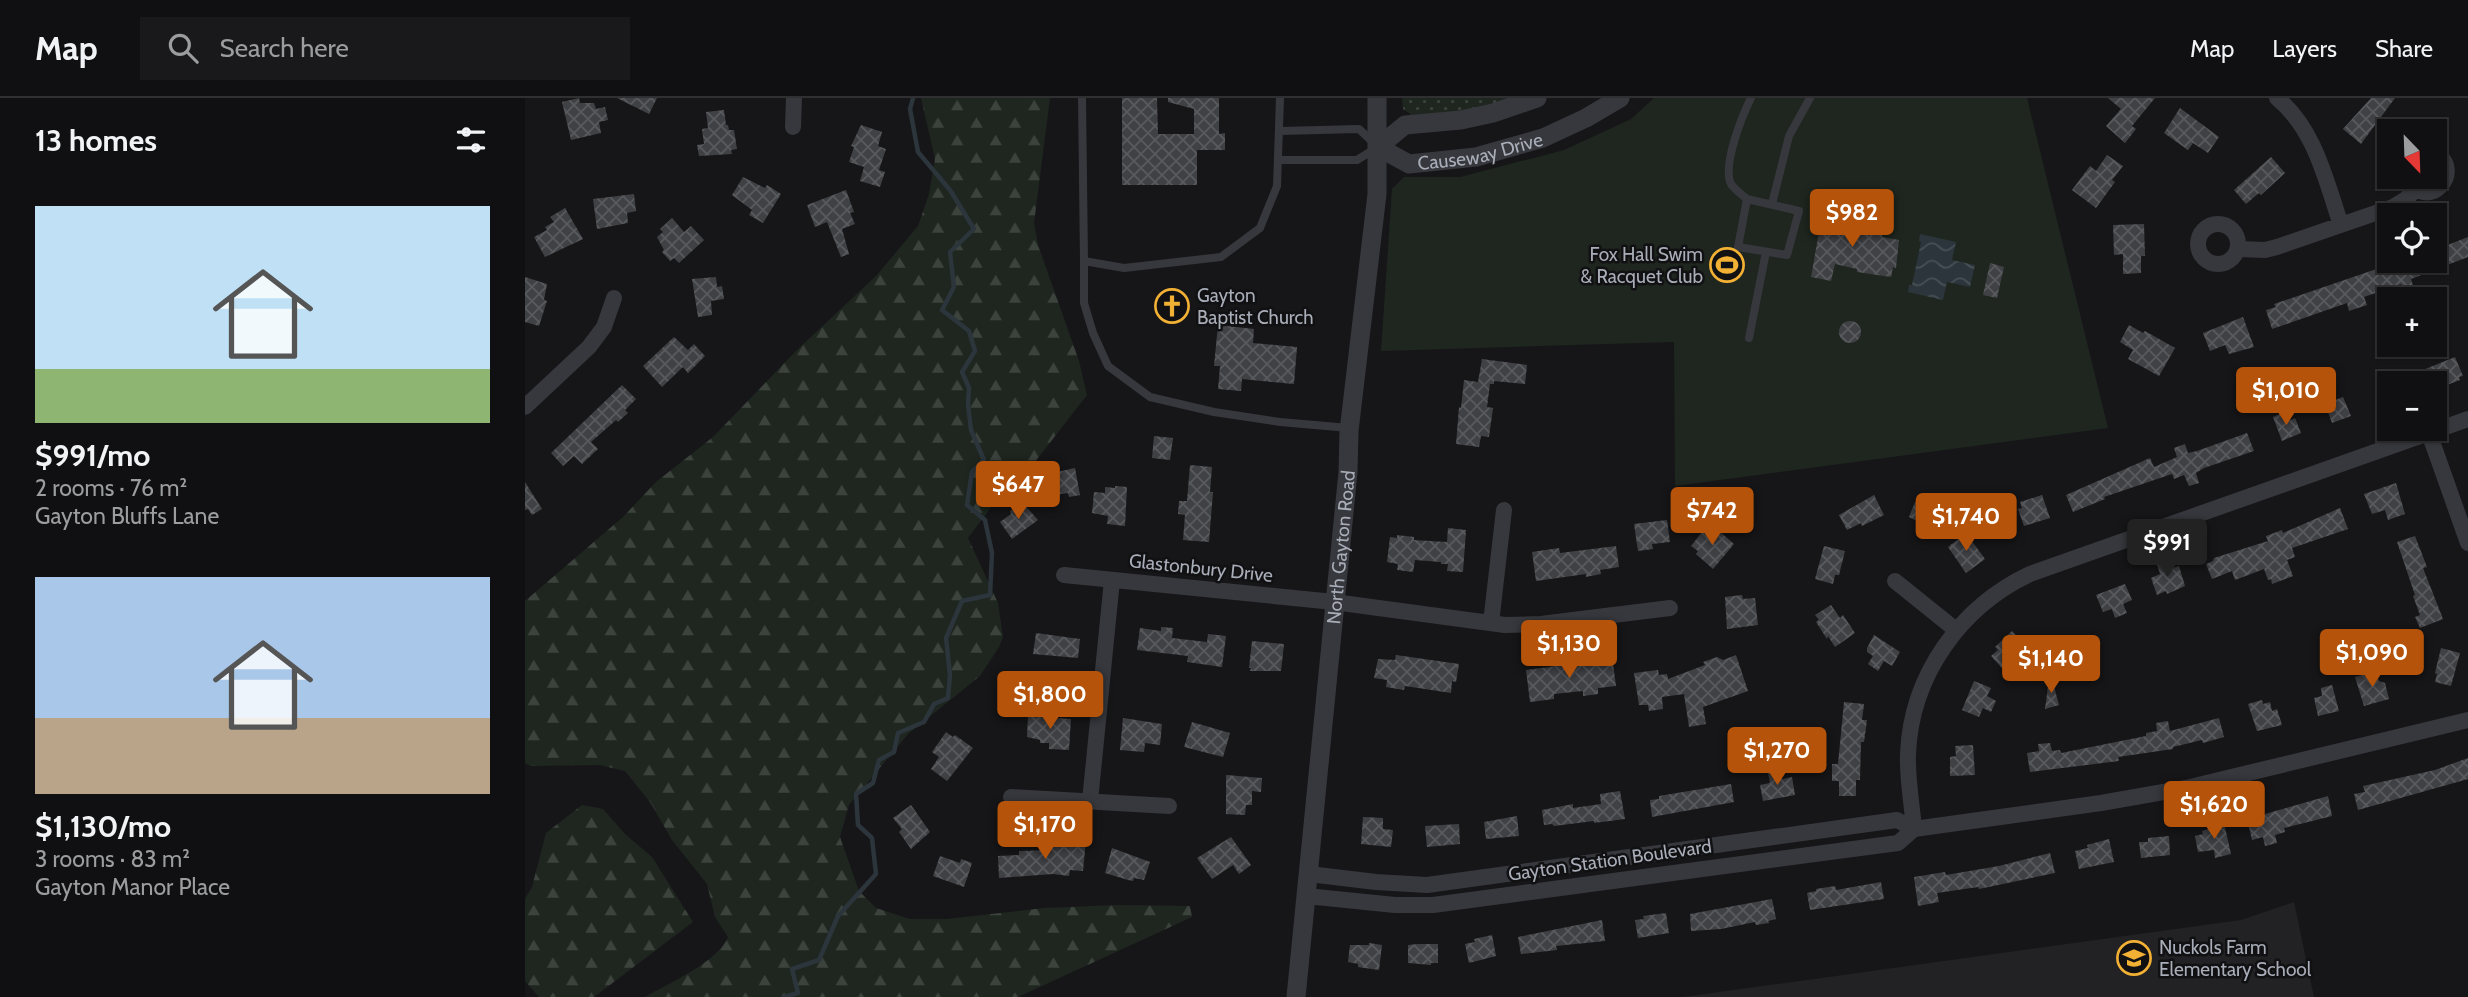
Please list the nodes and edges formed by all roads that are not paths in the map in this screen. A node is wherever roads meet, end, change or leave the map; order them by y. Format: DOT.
graph roads {
  1 [pos="794,98"];
  2 [pos="1082,98"];
  3 [pos="1280,98"];
  4 [pos="1377,98"];
  5 [pos="1537,98"];
  6 [pos="1620,98"];
  7 [pos="1751,98"];
  8 [pos="1810,98"];
  9 [pos="2277,98"];
  10 [pos="793,127"];
  11 [pos="1280,131"];
  12 [pos="1378,148"];
  13 [pos="1279,160"];
  14 [pos="2447,162"];
  15 [pos="2447,181"];
  16 [pos="2408,189"];
  17 [pos="1747,200"];
  18 [pos="1772,204"];
  19 [pos="2341,225"];
  20 [pos="2239,249"];
  21 [pos="1766,252"];
  22 [pos="1084,261"];
  23 [pos="614,299"];
  24 [pos="1749,338"];
  25 [pos="525,407"];
  26 [pos="2468,419"];
  27 [pos="2447,427"];
  28 [pos="1349,428"];
  29 [pos="2406,441"];
  30 [pos="2432,441"];
  31 [pos="1504,510"];
  32 [pos="2468,544"];
  33 [pos="1065,575"];
  34 [pos="1112,580"];
  35 [pos="1895,581"];
  36 [pos="1334,602"];
  37 [pos="1670,608"];
  38 [pos="1491,624"];
  39 [pos="1956,630"];
  40 [pos="2468,720"];
  41 [pos="1011,796"];
  42 [pos="1090,800"];
  43 [pos="1169,806"];
  44 [pos="1915,829"];
  45 [pos="1308,874"];
  46 [pos="1305,896"];
  47 [pos="1296,997"];
  1 -- 10 [label="street"];
  2 -- 22 [label="lane"];
  3 -- 11 [label="lane"];
  4 -- 12 [label="street, North Gayton Road"];
  5 -- 12 [label="street, Causeway Drive"];
  6 -- 12 [label="street, Causeway Drive"];
  7 -- 17 [label="lane"];
  8 -- 18 [label="lane"];
  9 -- 19 [label="street"];
  11 -- 12 [label="lane"];
  11 -- 13 [label="lane"];
  12 -- 13 [label="lane"];
  12 -- 28 [label="street, North Gayton Road"];
  13 -- 22 [label="lane"];
  14 -- 15 [label="street"];
  16 -- 19 [label="street"];
  17 -- 18 [label="lane"];
  17 -- 21 [label="lane"];
  18 -- 21 [label="lane"];
  19 -- 20 [label="street"];
  21 -- 24 [label="lane"];
  22 -- 28 [label="lane"];
  23 -- 25 [label="street"];
  26 -- 27 [label="street"];
  28 -- 36 [label="street, North Gayton Road"];
  29 -- 39 [label="street"];
  30 -- 32 [label="street"];
  31 -- 38 [label="street"];
  33 -- 34 [label="street, Glastonbury Drive"];
  34 -- 36 [label="street, Glastonbury Drive"];
  34 -- 42 [label="street"];
  35 -- 39 [label="street"];
  36 -- 38 [label="street, Glastonbury Drive"];
  36 -- 45 [label="street, North Gayton Road"];
  37 -- 38 [label="street, Glastonbury Drive"];
  39 -- 44 [label="street"];
  40 -- 44 [label="street, Gayton Station Boulevard"];
  41 -- 42 [label="street"];
  42 -- 43 [label="street"];
  44 -- 45 [label="street, Gayton Station Boulevard"];
  44 -- 46 [label="street, Gayton Station Boulevard"];
  45 -- 46 [label="street, North Gayton Road"];
  46 -- 47 [label="street, North Gayton Road"];
}
